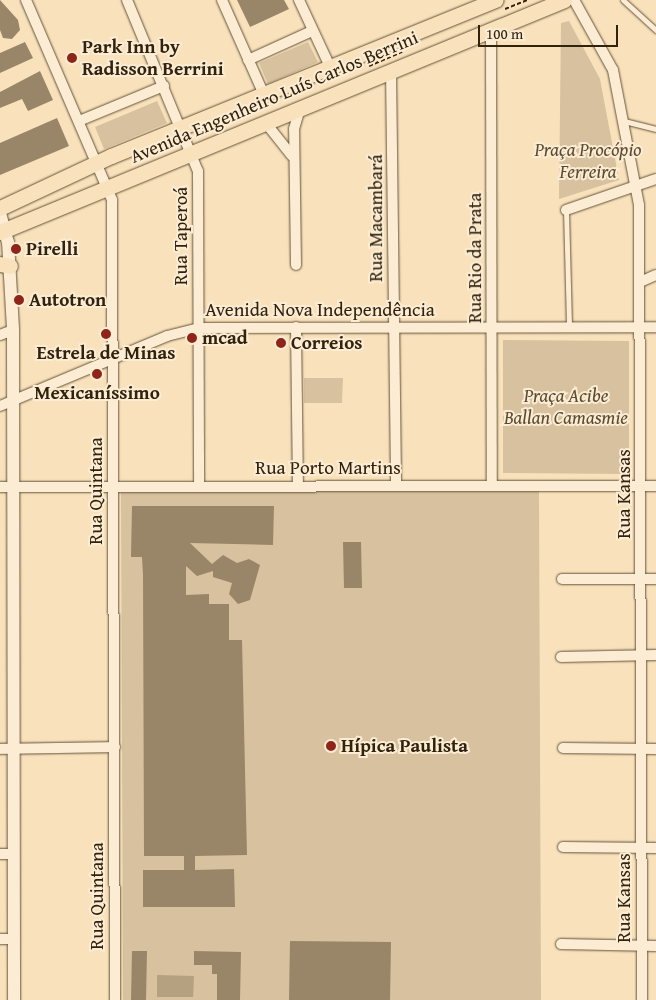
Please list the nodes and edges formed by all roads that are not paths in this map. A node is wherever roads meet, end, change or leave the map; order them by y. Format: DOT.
graph roads {
  1 [pos="26,0"];
  2 [pos="127,0"];
  3 [pos="222,0"];
  4 [pos="299,0"];
  5 [pos="496,0"];
  6 [pos="564,0"];
  7 [pos="574,0"];
  8 [pos="623,0"];
  9 [pos="491,29"];
  10 [pos="312,30"];
  11 [pos="656,30"];
  12 [pos="248,60"];
  13 [pos="331,69"];
  14 [pos="391,70"];
  15 [pos="164,86"];
  16 [pos="264,95"];
  17 [pos="300,108"];
  18 [pos="624,121"];
  19 [pos="80,122"];
  20 [pos="265,122"];
  21 [pos="656,129"];
  22 [pos="184,130"];
  23 [pos="192,154"];
  24 [pos="98,162"];
  25 [pos="294,164"];
  26 [pos="656,179"];
  27 [pos="108,188"];
  28 [pos="636,188"];
  29 [pos="0,208"];
  30 [pos="566,210"];
  31 [pos="0,213"];
  32 [pos="4,231"];
  33 [pos="5,265"];
  34 [pos="296,265"];
  35 [pos="656,275"];
  36 [pos="640,282"];
  37 [pos="296,327"];
  38 [pos="395,327"];
  39 [pos="492,327"];
  40 [pos="569,327"];
  41 [pos="640,327"];
  42 [pos="656,327"];
  43 [pos="198,328"];
  44 [pos="13,330"];
  45 [pos="0,335"];
  46 [pos="113,360"];
  47 [pos="13,400"];
  48 [pos="0,406"];
  49 [pos="0,486"];
  50 [pos="13,486"];
  51 [pos="114,486"];
  52 [pos="199,486"];
  53 [pos="298,486"];
  54 [pos="396,486"];
  55 [pos="492,486"];
  56 [pos="641,486"];
  57 [pos="656,486"];
  58 [pos="562,579"];
  59 [pos="641,579"];
  60 [pos="656,579"];
  61 [pos="641,655"];
  62 [pos="656,655"];
  63 [pos="561,657"];
  64 [pos="115,747"];
  65 [pos="563,748"];
  66 [pos="0,749"];
  67 [pos="14,749"];
  68 [pos="641,749"];
  69 [pos="656,749"];
  70 [pos="563,847"];
  71 [pos="642,848"];
  72 [pos="656,848"];
  73 [pos="0,854"];
  74 [pos="14,854"];
  75 [pos="0,939"];
  76 [pos="14,939"];
  77 [pos="561,944"];
  78 [pos="641,946"];
  79 [pos="656,946"];
  80 [pos="14,1000"];
  81 [pos="114,1000"];
  82 [pos="642,1000"];
  1 -- 19 [label="street, Rua Quintana"];
  2 -- 15 [label="street, Rua Taperoá"];
  3 -- 12 [label="street"];
  4 -- 10 [label="street"];
  5 -- 13 [label="main road, Avenida Engenheiro Luís Carlos Berrini"];
  6 -- 9 [label="main road, Avenida Engenheiro Luís Carlos Berrini"];
  7 -- 18 [label="street, Rua Kansas"];
  8 -- 11 [label="lane"];
  9 -- 14 [label="main road, Avenida Engenheiro Luís Carlos Berrini"];
  9 -- 39 [label="street, Rua Rio da Prata"];
  10 -- 12 [label="street"];
  10 -- 13 [label="street"];
  12 -- 16 [label="street"];
  13 -- 16 [label="main road, Avenida Engenheiro Luís Carlos Berrini"];
  14 -- 17 [label="main road, Avenida Engenheiro Luís Carlos Berrini"];
  14 -- 38 [label="street, Rua Macambará"];
  15 -- 19 [label="street"];
  15 -- 22 [label="street, Rua Taperoá"];
  16 -- 22 [label="main road, Avenida Engenheiro Luís Carlos Berrini"];
  17 -- 20 [label="main road, Avenida Engenheiro Luís Carlos Berrini"];
  17 -- 25 [label="street"];
  18 -- 21 [label="lane"];
  18 -- 28 [label="street, Rua Kansas"];
  19 -- 24 [label="street, Rua Quintana"];
  20 -- 23 [label="main road, Avenida Engenheiro Luís Carlos Berrini"];
  20 -- 25 [label="street"];
  22 -- 23 [label="street, Rua Taperoá"];
  22 -- 24 [label="main road, Avenida Engenheiro Luís Carlos Berrini"];
  23 -- 27 [label="main road, Avenida Engenheiro Luís Carlos Berrini"];
  23 -- 43 [label="street, Rua Taperoá"];
  24 -- 27 [label="street, Rua Quintana"];
  24 -- 29 [label="main road, Avenida Engenheiro Luís Carlos Berrini"];
  25 -- 34 [label="street"];
  26 -- 28 [label="street"];
  27 -- 32 [label="main road, Avenida Engenheiro Luís Carlos Berrini"];
  27 -- 46 [label="street, Rua Quintana"];
  28 -- 30 [label="street"];
  28 -- 36 [label="street, Rua Kansas"];
  30 -- 40 [label="lane"];
  31 -- 32 [label="street"];
  32 -- 33 [label="street"];
  33 -- 44 [label="street"];
  35 -- 36 [label="street"];
  36 -- 41 [label="street, Rua Kansas"];
  37 -- 38 [label="street, Avenida Nova Independência"];
  37 -- 43 [label="street, Avenida Nova Independência"];
  37 -- 53 [label="street"];
  38 -- 39 [label="street, Avenida Nova Independência"];
  38 -- 54 [label="street, Rua Macambará"];
  39 -- 40 [label="street, Avenida Nova Independência"];
  39 -- 55 [label="street, Rua Rio da Prata"];
  40 -- 41 [label="street, Avenida Nova Independência"];
  41 -- 42 [label="street, Avenida Nova Independência"];
  41 -- 56 [label="street, Rua Kansas"];
  43 -- 46 [label="street, Avenida Nova Independência"];
  43 -- 52 [label="street, Rua Taperoá"];
  44 -- 45 [label="street"];
  44 -- 47 [label="street"];
  46 -- 47 [label="street, Avenida Nova Independência"];
  46 -- 51 [label="street, Rua Quintana"];
  47 -- 48 [label="street, Avenida Nova Independência"];
  47 -- 50 [label="street"];
  49 -- 50 [label="street, Rua Porto Martins"];
  50 -- 51 [label="street, Rua Porto Martins"];
  50 -- 67 [label="street"];
  51 -- 52 [label="street, Rua Porto Martins"];
  51 -- 64 [label="street, Rua Quintana"];
  52 -- 53 [label="street, Rua Porto Martins"];
  53 -- 54 [label="street, Rua Porto Martins"];
  54 -- 55 [label="street, Rua Porto Martins"];
  55 -- 56 [label="street, Rua Porto Martins"];
  56 -- 57 [label="street, Rua Porto Martins"];
  56 -- 59 [label="street, Rua Kansas"];
  58 -- 59 [label="street"];
  59 -- 60 [label="street"];
  59 -- 61 [label="street, Rua Kansas"];
  61 -- 62 [label="street"];
  61 -- 63 [label="street"];
  61 -- 68 [label="street, Rua Kansas"];
  64 -- 67 [label="street"];
  64 -- 81 [label="street, Rua Quintana"];
  65 -- 68 [label="street"];
  66 -- 67 [label="street"];
  67 -- 74 [label="street"];
  68 -- 69 [label="street"];
  68 -- 71 [label="street, Rua Kansas"];
  70 -- 71 [label="street"];
  71 -- 72 [label="street"];
  71 -- 78 [label="street, Rua Kansas"];
  73 -- 74 [label="street"];
  74 -- 76 [label="street"];
  75 -- 76 [label="street"];
  76 -- 80 [label="street"];
  77 -- 78 [label="street"];
  78 -- 79 [label="street"];
  78 -- 82 [label="street, Rua Kansas"];
}
